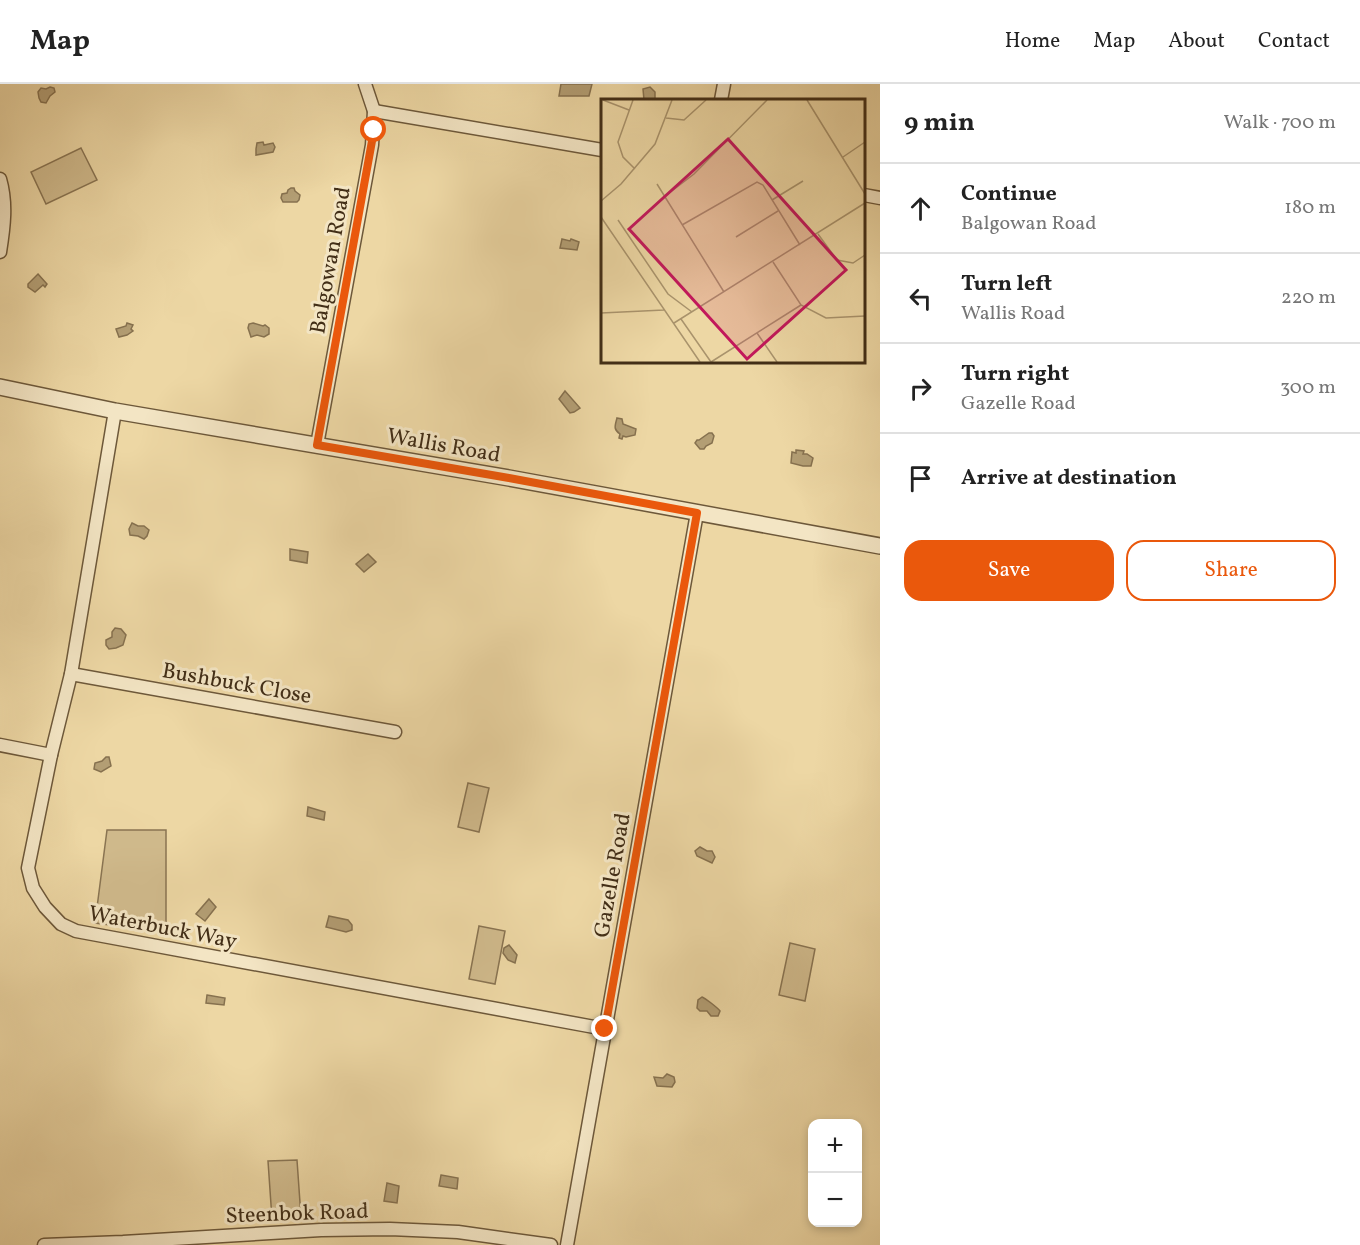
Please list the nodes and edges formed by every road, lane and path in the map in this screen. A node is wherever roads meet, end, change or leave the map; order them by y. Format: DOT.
graph roads {
  1 [pos="365,84"];
  2 [pos="724,84"];
  3 [pos="722,99"];
  4 [pos="374,111"];
  5 [pos="601,150"];
  6 [pos="0,179"];
  7 [pos="865,195"];
  8 [pos="880,198"];
  9 [pos="0,252"];
  10 [pos="0,387"];
  11 [pos="115,411"];
  12 [pos="317,445"];
  13 [pos="697,513"];
  14 [pos="880,546"];
  15 [pos="71,674"];
  16 [pos="395,732"];
  17 [pos="0,745"];
  18 [pos="51,754"];
  19 [pos="605,1029"];
  20 [pos="44,1245"];
  21 [pos="551,1245"];
  22 [pos="567,1245"];
  1 -- 4 [label="street, Balgowan Road"];
  2 -- 3 [label="street"];
  4 -- 5 [label="street"];
  4 -- 12 [label="street, Balgowan Road"];
  6 -- 9 [label="street"];
  7 -- 8 [label="street"];
  10 -- 11 [label="street, Wallis Road"];
  11 -- 12 [label="street, Wallis Road"];
  11 -- 15 [label="street, Waterbuck Way"];
  12 -- 13 [label="street, Wallis Road"];
  13 -- 14 [label="street, Wallis Road"];
  13 -- 19 [label="street, Gazelle Road"];
  15 -- 16 [label="street, Bushbuck Close"];
  15 -- 18 [label="street, Waterbuck Way"];
  17 -- 18 [label="street"];
  18 -- 19 [label="street, Waterbuck Way"];
  19 -- 22 [label="street, Gazelle Road"];
  20 -- 21 [label="street, Steenbok Road"];
}
